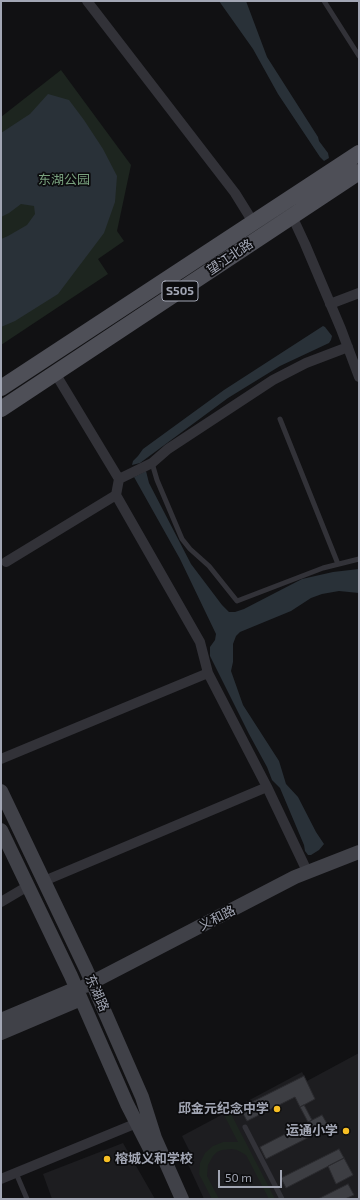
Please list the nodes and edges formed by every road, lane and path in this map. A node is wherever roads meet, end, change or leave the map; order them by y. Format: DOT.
graph roads {
  1 [pos="88,1"];
  2 [pos="324,1"];
  3 [pos="359,56"];
  4 [pos="359,153"];
  5 [pos="359,172"];
  6 [pos="292,216"];
  7 [pos="253,222"];
  8 [pos="359,293"];
  9 [pos="330,304"];
  10 [pos="348,347"];
  11 [pos="55,374"];
  12 [pos="359,377"];
  13 [pos="1,388"];
  14 [pos="1,409"];
  15 [pos="280,419"];
  16 [pos="152,463"];
  17 [pos="119,479"];
  18 [pos="116,495"];
  19 [pos="359,558"];
  20 [pos="6,562"];
  21 [pos="338,564"];
  22 [pos="208,673"];
  23 [pos="1,759"];
  24 [pos="268,787"];
  25 [pos="1,791"];
  26 [pos="1,830"];
  27 [pos="359,852"];
  28 [pos="307,871"];
  29 [pos="44,881"];
  30 [pos="28,886"];
  31 [pos="1,902"];
  32 [pos="92,982"];
  33 [pos="78,992"];
  34 [pos="1,1020"];
  35 [pos="1,1033"];
  36 [pos="137,1123"];
  37 [pos="244,1127"];
  38 [pos="16,1173"];
  39 [pos="1,1179"];
  40 [pos="27,1199"];
  41 [pos="173,1199"];
  42 [pos="182,1199"];
  43 [pos="282,1199"];
  1 -- 7 [label="street"];
  2 -- 3 [label="lane"];
  4 -- 7 [label="main road, 望江北路 / S505"];
  5 -- 6 [label="main road, 望江北路 / S505"];
  6 -- 9 [label="street"];
  6 -- 11 [label="main road, 望江北路 / S505"];
  7 -- 13 [label="main road, 望江北路 / S505"];
  8 -- 9 [label="street"];
  9 -- 10 [label="street"];
  10 -- 12 [label="street"];
  10 -- 16 [label="street"];
  11 -- 14 [label="main road, 望江北路 / S505"];
  11 -- 17 [label="street"];
  15 -- 21 [label="lane"];
  16 -- 17 [label="street"];
  16 -- 21 [label="lane"];
  17 -- 18 [label="street"];
  18 -- 20 [label="street"];
  18 -- 22 [label="street"];
  19 -- 21 [label="lane"];
  22 -- 23 [label="street"];
  22 -- 24 [label="street"];
  24 -- 28 [label="street"];
  24 -- 29 [label="street"];
  25 -- 29 [label="main road, 东湖路"];
  26 -- 30 [label="main road, 东湖路"];
  27 -- 28 [label="main road, 义和路"];
  28 -- 32 [label="main road, 义和路"];
  29 -- 32 [label="main road, 东湖路"];
  30 -- 31 [label="street"];
  30 -- 33 [label="main road, 东湖路"];
  32 -- 33 [label="main road, 义和路"];
  32 -- 42 [label="main road, 东湖路"];
  33 -- 34 [label="main road"];
  33 -- 35 [label="main road"];
  33 -- 36 [label="main road, 东湖路"];
  36 -- 38 [label="street"];
  36 -- 41 [label="main road, 东湖路"];
  37 -- 43 [label="lane"];
  38 -- 39 [label="street"];
  38 -- 40 [label="lane"];
}
